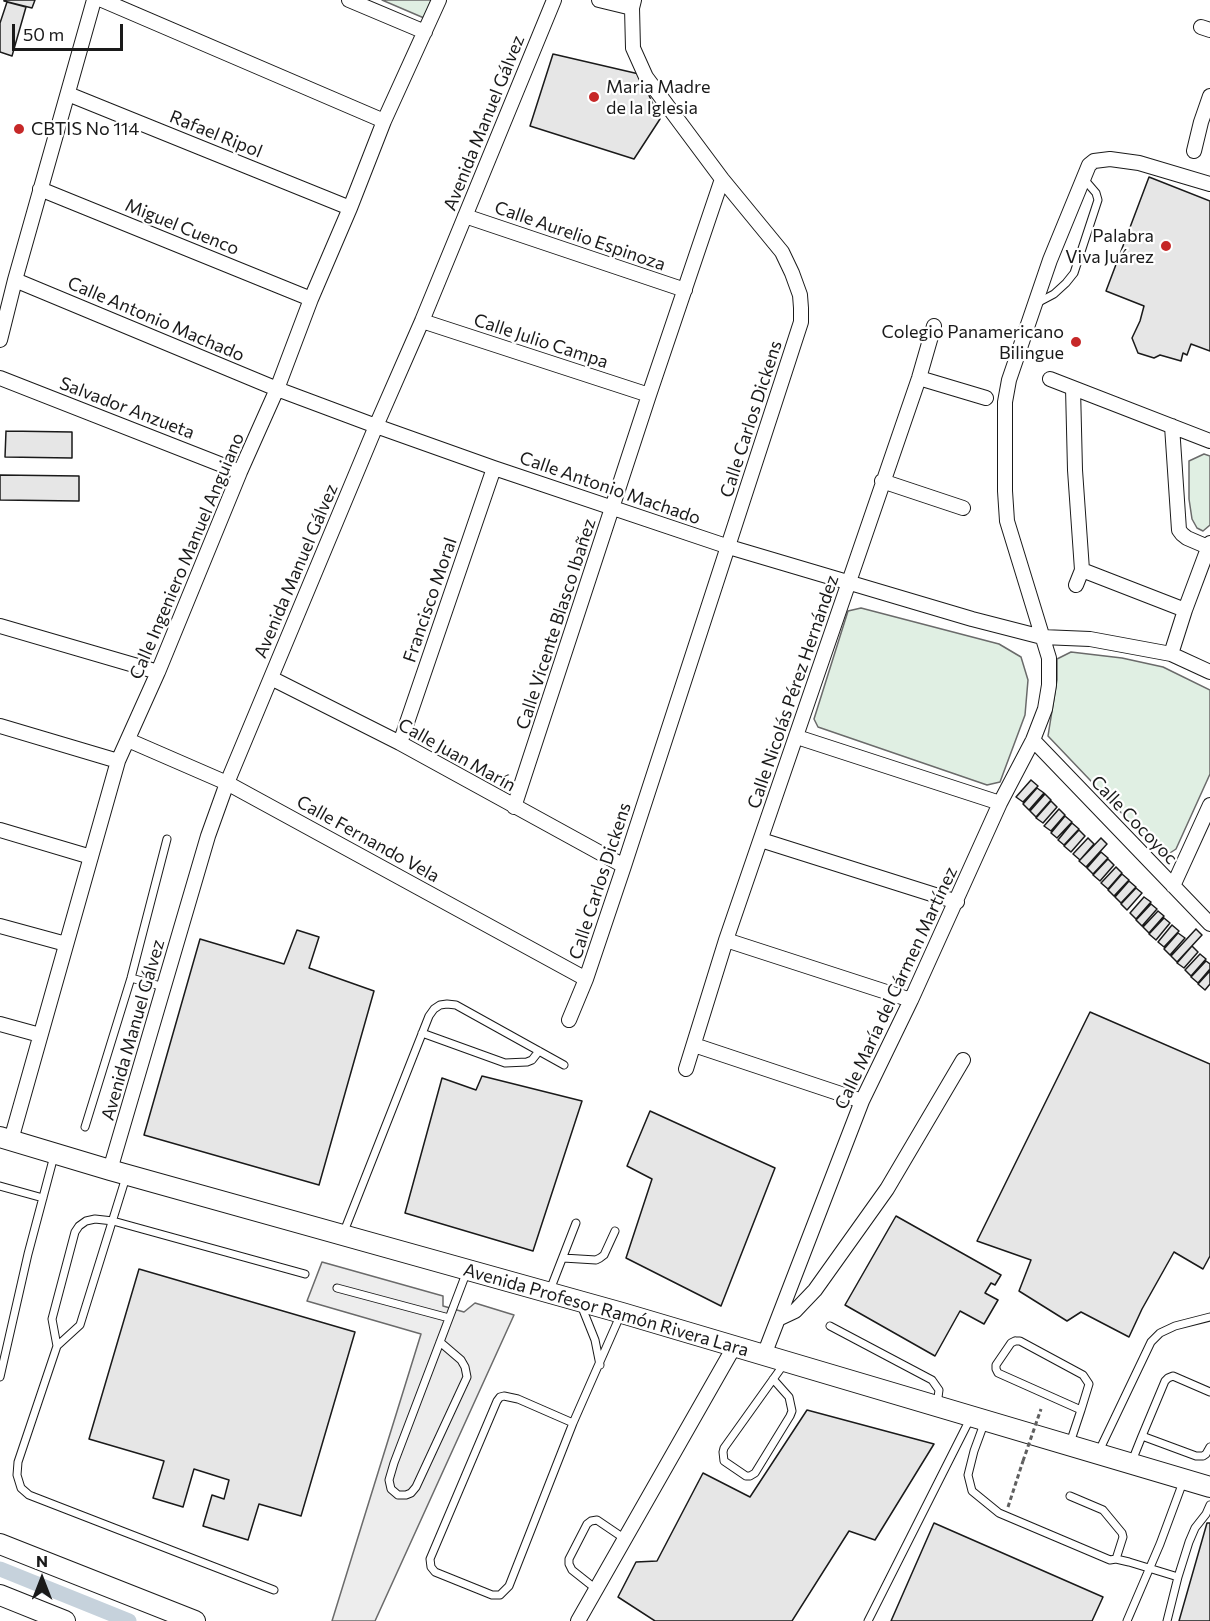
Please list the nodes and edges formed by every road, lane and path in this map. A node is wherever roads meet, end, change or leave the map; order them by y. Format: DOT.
graph roads {
  1 [pos="94,0"];
  2 [pos="102,0"];
  3 [pos="349,0"];
  4 [pos="440,0"];
  5 [pos="554,0"];
  6 [pos="599,0"];
  7 [pos="633,4"];
  8 [pos="425,32"];
  9 [pos="68,94"];
  10 [pos="1210,96"];
  11 [pos="384,121"];
  12 [pos="1206,123"];
  13 [pos="1194,151"];
  14 [pos="722,179"];
  15 [pos="1083,179"];
  16 [pos="1210,184"];
  17 [pos="40,189"];
  18 [pos="350,208"];
  19 [pos="465,216"];
  20 [pos="15,280"];
  21 [pos="685,290"];
  22 [pos="311,299"];
  23 [pos="1035,304"];
  24 [pos="422,321"];
  25 [pos="934,326"];
  26 [pos="0,340"];
  27 [pos="0,378"];
  28 [pos="919,378"];
  29 [pos="1050,379"];
  30 [pos="1073,388"];
  31 [pos="277,389"];
  32 [pos="650,395"];
  33 [pos="986,398"];
  34 [pos="376,426"];
  35 [pos="1172,426"];
  36 [pos="1210,441"];
  37 [pos="494,468"];
  38 [pos="240,472"];
  39 [pos="882,481"];
  40 [pos="614,508"];
  41 [pos="963,508"];
  42 [pos="1209,545"];
  43 [pos="729,547"];
  44 [pos="1082,570"];
  45 [pos="849,583"];
  46 [pos="1077,585"];
  47 [pos="1185,610"];
  48 [pos="0,626"];
  49 [pos="1042,637"];
  50 [pos="1171,654"];
  51 [pos="158,672"];
  52 [pos="1210,672"];
  53 [pos="271,678"];
  54 [pos="0,726"];
  55 [pos="796,737"];
  56 [pos="128,740"];
  57 [pos="1033,740"];
  58 [pos="400,743"];
  59 [pos="118,761"];
  60 [pos="227,783"];
  61 [pos="1000,803"];
  62 [pos="1210,805"];
  63 [pos="514,807"];
  64 [pos="0,830"];
  65 [pos="167,839"];
  66 [pos="761,840"];
  67 [pos="91,857"];
  68 [pos="624,866"];
  69 [pos="1173,886"];
  70 [pos="957,902"];
  71 [pos="1210,924"];
  72 [pos="0,926"];
  73 [pos="726,940"];
  74 [pos="66,945"];
  75 [pos="130,978"];
  76 [pos="586,979"];
  77 [pos="164,987"];
  78 [pos="911,1000"];
  79 [pos="569,1020"];
  80 [pos="0,1024"];
  81 [pos="422,1033"];
  82 [pos="40,1035"];
  83 [pos="694,1045"];
  84 [pos="539,1051"];
  85 [pos="963,1060"];
  86 [pos="564,1065"];
  87 [pos="687,1069"];
  88 [pos="862,1101"];
  89 [pos="85,1127"];
  90 [pos="6,1139"];
  91 [pos="55,1154"];
  92 [pos="119,1172"];
  93 [pos="0,1186"];
  94 [pos="43,1198"];
  95 [pos="112,1221"];
  96 [pos="576,1223"];
  97 [pos="615,1231"];
  98 [pos="343,1234"];
  99 [pos="563,1258"];
  100 [pos="467,1269"];
  101 [pos="305,1274"];
  102 [pos="337,1288"];
  103 [pos="549,1293"];
  104 [pos="579,1301"];
  105 [pos="621,1313"];
  106 [pos="1210,1317"];
  107 [pos="449,1318"];
  108 [pos="778,1319"];
  109 [pos="830,1326"];
  110 [pos="440,1342"];
  111 [pos="57,1346"];
  112 [pos="734,1347"];
  113 [pos="764,1355"];
  114 [pos="786,1362"];
  115 [pos="600,1365"];
  116 [pos="0,1377"];
  117 [pos="773,1379"];
  118 [pos="1210,1392"];
  119 [pos="936,1407"];
  120 [pos="1041,1408"];
  121 [pos="1081,1410"];
  122 [pos="978,1419"];
  123 [pos="573,1423"];
  124 [pos="1142,1436"];
  125 [pos="1070,1446"];
  126 [pos="1210,1447"];
  127 [pos="1098,1454"];
  128 [pos="1131,1463"];
  129 [pos="1184,1480"];
  130 [pos="1210,1487"];
  131 [pos="1070,1496"];
  132 [pos="1210,1505"];
  133 [pos="1005,1515"];
  134 [pos="625,1539"];
  135 [pos="0,1544"];
  136 [pos="1116,1559"];
  137 [pos="1149,1568"];
  138 [pos="1178,1577"];
  139 [pos="596,1589"];
  140 [pos="274,1590"];
  141 [pos="0,1595"];
  142 [pos="65,1621"];
  143 [pos="195,1621"];
  144 [pos="578,1621"];
  145 [pos="868,1621"];
  146 [pos="1127,1621"];
  147 [pos="1167,1621"];
  1 -- 9 [label="street"];
  2 -- 11 [label="street"];
  3 -- 8 [label="street"];
  4 -- 8 [label="street, Calle Ingeniero Manuel Anguiano"];
  5 -- 19 [label="street, Avenida Manuel Gálvez"];
  6 -- 7 [label="street"];
  7 -- 14 [label="street, Calle Carlos Dickens"];
  8 -- 11 [label="street, Calle Ingeniero Manuel Anguiano"];
  9 -- 17 [label="street"];
  9 -- 18 [label="street, Rafael Ripol"];
  10 -- 12 [label="street"];
  11 -- 18 [label="street, Calle Ingeniero Manuel Anguiano"];
  12 -- 13 [label="street"];
  14 -- 21 [label="street, Calle Vicente Blasco Ibañez"];
  14 -- 43 [label="street, Calle Carlos Dickens"];
  15 -- 16 [label="street, Calle María del Cármen Martínez"];
  15 -- 23 [label="street, Calle María del Cármen Martínez"];
  15 -- 23 [label="lane"];
  17 -- 20 [label="street"];
  17 -- 22 [label="street, Miguel Cuenco"];
  18 -- 22 [label="street, Calle Ingeniero Manuel Anguiano"];
  19 -- 21 [label="street, Calle Aurelio Espinoza"];
  19 -- 24 [label="street, Avenida Manuel Gálvez"];
  20 -- 26 [label="street"];
  20 -- 31 [label="street, Calle Antonio Machado"];
  21 -- 32 [label="street, Calle Vicente Blasco Ibañez"];
  22 -- 31 [label="street, Calle Ingeniero Manuel Anguiano"];
  23 -- 49 [label="street, Calle María del Cármen Martínez"];
  24 -- 32 [label="street, Calle Julio Campa"];
  24 -- 34 [label="street, Avenida Manuel Gálvez"];
  25 -- 28 [label="street, Calle Nicolás Pérez Hernández"];
  27 -- 38 [label="street, Salvador Anzueta"];
  28 -- 33 [label="street"];
  28 -- 39 [label="street, Calle Nicolás Pérez Hernández"];
  29 -- 30 [label="street"];
  30 -- 35 [label="street"];
  30 -- 44 [label="street"];
  31 -- 34 [label="street, Calle Antonio Machado"];
  31 -- 38 [label="street, Calle Ingeniero Manuel Anguiano"];
  32 -- 40 [label="street, Calle Vicente Blasco Ibañez"];
  34 -- 37 [label="street, Calle Antonio Machado"];
  34 -- 53 [label="street, Avenida Manuel Gálvez"];
  35 -- 36 [label="street"];
  35 -- 42 [label="street"];
  37 -- 40 [label="street, Calle Antonio Machado"];
  37 -- 58 [label="street, Francisco Moral"];
  38 -- 51 [label="street, Calle Ingeniero Manuel Anguiano"];
  39 -- 41 [label="street"];
  39 -- 45 [label="street, Calle Nicolás Pérez Hernández"];
  40 -- 43 [label="street, Calle Antonio Machado"];
  40 -- 63 [label="street, Calle Vicente Blasco Ibañez"];
  42 -- 47 [label="street"];
  43 -- 45 [label="street, Calle Antonio Machado"];
  43 -- 68 [label="street, Calle Carlos Dickens"];
  44 -- 46 [label="street"];
  44 -- 47 [label="street"];
  45 -- 49 [label="street, Calle Antonio Machado"];
  45 -- 55 [label="street, Calle Nicolás Pérez Hernández"];
  47 -- 50 [label="street"];
  48 -- 51 [label="street"];
  49 -- 50 [label="street, Calle Antonio Machado"];
  49 -- 57 [label="street, Calle María del Cármen Martínez"];
  50 -- 52 [label="street, Calle Antonio Machado"];
  51 -- 56 [label="street, Calle Ingeniero Manuel Anguiano"];
  53 -- 58 [label="street, Calle Juan Marín"];
  53 -- 60 [label="street, Avenida Manuel Gálvez"];
  54 -- 59 [label="street"];
  55 -- 61 [label="street"];
  55 -- 66 [label="street, Calle Nicolás Pérez Hernández"];
  56 -- 59 [label="street, Calle Ingeniero Manuel Anguiano"];
  56 -- 60 [label="street, Calle Fernando Vela"];
  57 -- 61 [label="street, Calle María del Cármen Martínez"];
  57 -- 69 [label="street, Calle Cocoyoc"];
  58 -- 63 [label="street, Calle Juan Marín"];
  59 -- 67 [label="street, Calle Ingeniero Manuel Anguiano"];
  60 -- 76 [label="street, Calle Fernando Vela"];
  60 -- 77 [label="street, Avenida Manuel Gálvez"];
  61 -- 70 [label="street, Calle María del Cármen Martínez"];
  62 -- 69 [label="street"];
  63 -- 68 [label="street, Calle Juan Marín"];
  64 -- 67 [label="street"];
  65 -- 75 [label="lane"];
  66 -- 70 [label="street"];
  66 -- 73 [label="street, Calle Nicolás Pérez Hernández"];
  67 -- 74 [label="street, Calle Ingeniero Manuel Anguiano"];
  68 -- 76 [label="street, Calle Carlos Dickens"];
  69 -- 71 [label="street, Calle Cocoyoc"];
  70 -- 78 [label="street, Calle María del Cármen Martínez"];
  72 -- 74 [label="street"];
  73 -- 78 [label="street"];
  73 -- 83 [label="street, Calle Nicolás Pérez Hernández"];
  74 -- 82 [label="street, Calle Ingeniero Manuel Anguiano"];
  75 -- 77 [label="lane"];
  75 -- 89 [label="lane"];
  76 -- 79 [label="street, Calle Carlos Dickens"];
  77 -- 92 [label="street, Avenida Manuel Gálvez"];
  78 -- 88 [label="street, Calle María del Cármen Martínez"];
  80 -- 82 [label="street"];
  81 -- 84 [label="lane"];
  81 -- 84 [label="lane"];
  81 -- 98 [label="lane"];
  82 -- 90 [label="street, Calle Ingeniero Manuel Anguiano"];
  83 -- 87 [label="street, Calle Nicolás Pérez Hernández"];
  83 -- 88 [label="street"];
  84 -- 86 [label="lane"];
  85 -- 108 [label="street"];
  88 -- 108 [label="street, Calle María del Cármen Martínez"];
  90 -- 91 [label="main road, Avenida Profesor Ramón Rivera Lara"];
  91 -- 92 [label="main road, Avenida Profesor Ramón Rivera Lara"];
  91 -- 94 [label="lane"];
  92 -- 95 [label="lane"];
  92 -- 98 [label="main road, Avenida Profesor Ramón Rivera Lara"];
  93 -- 94 [label="lane"];
  94 -- 116 [label="lane"];
  95 -- 101 [label="lane"];
  95 -- 111 [label="lane"];
  95 -- 111 [label="lane"];
  96 -- 99 [label="lane"];
  97 -- 99 [label="lane"];
  98 -- 100 [label="main road, Avenida Profesor Ramón Rivera Lara"];
  99 -- 103 [label="lane"];
  100 -- 103 [label="main road, Avenida Profesor Ramón Rivera Lara"];
  100 -- 107 [label="lane"];
  102 -- 107 [label="lane"];
  103 -- 104 [label="main road, Avenida Profesor Ramón Rivera Lara"];
  104 -- 105 [label="main road, Avenida Profesor Ramón Rivera Lara"];
  104 -- 115 [label="lane"];
  105 -- 112 [label="main road, Avenida Profesor Ramón Rivera Lara"];
  105 -- 115 [label="lane"];
  106 -- 127 [label="lane"];
  107 -- 110 [label="lane"];
  108 -- 113 [label="street, Calle María del Cármen Martínez"];
  109 -- 119 [label="lane"];
  110 -- 110 [label="lane"];
  111 -- 140 [label="lane"];
  112 -- 113 [label="main road, Avenida Profesor Ramón Rivera Lara"];
  112 -- 134 [label="street"];
  113 -- 114 [label="main road, Avenida Profesor Ramón Rivera Lara"];
  114 -- 117 [label="lane"];
  114 -- 119 [label="main road, Avenida Profesor Ramón Rivera Lara"];
  115 -- 123 [label="lane"];
  117 -- 117 [label="lane"];
  118 -- 124 [label="lane"];
  119 -- 122 [label="main road, Avenida Profesor Ramón Rivera Lara"];
  120 -- 133 [label="path, bridge"];
  121 -- 121 [label="lane"];
  121 -- 125 [label="lane"];
  122 -- 125 [label="main road, Avenida Profesor Ramón Rivera Lara"];
  122 -- 133 [label="lane"];
  122 -- 145 [label="lane"];
  123 -- 123 [label="lane"];
  124 -- 126 [label="lane"];
  124 -- 128 [label="lane"];
  125 -- 127 [label="main road, Avenida Profesor Ramón Rivera Lara"];
  127 -- 128 [label="main road, Avenida Profesor Ramón Rivera Lara"];
  128 -- 129 [label="main road, Avenida Profesor Ramón Rivera Lara"];
  129 -- 130 [label="main road, Avenida Profesor Ramón Rivera Lara"];
  129 -- 137 [label="lane"];
  131 -- 136 [label="lane"];
  132 -- 138 [label="lane"];
  133 -- 136 [label="lane"];
  134 -- 139 [label="street"];
  134 -- 139 [label="lane"];
  135 -- 143 [label="main road"];
  136 -- 137 [label="lane"];
  137 -- 138 [label="lane"];
  137 -- 146 [label="lane"];
  138 -- 147 [label="lane"];
  139 -- 144 [label="street"];
  141 -- 142 [label="main road"];
}
